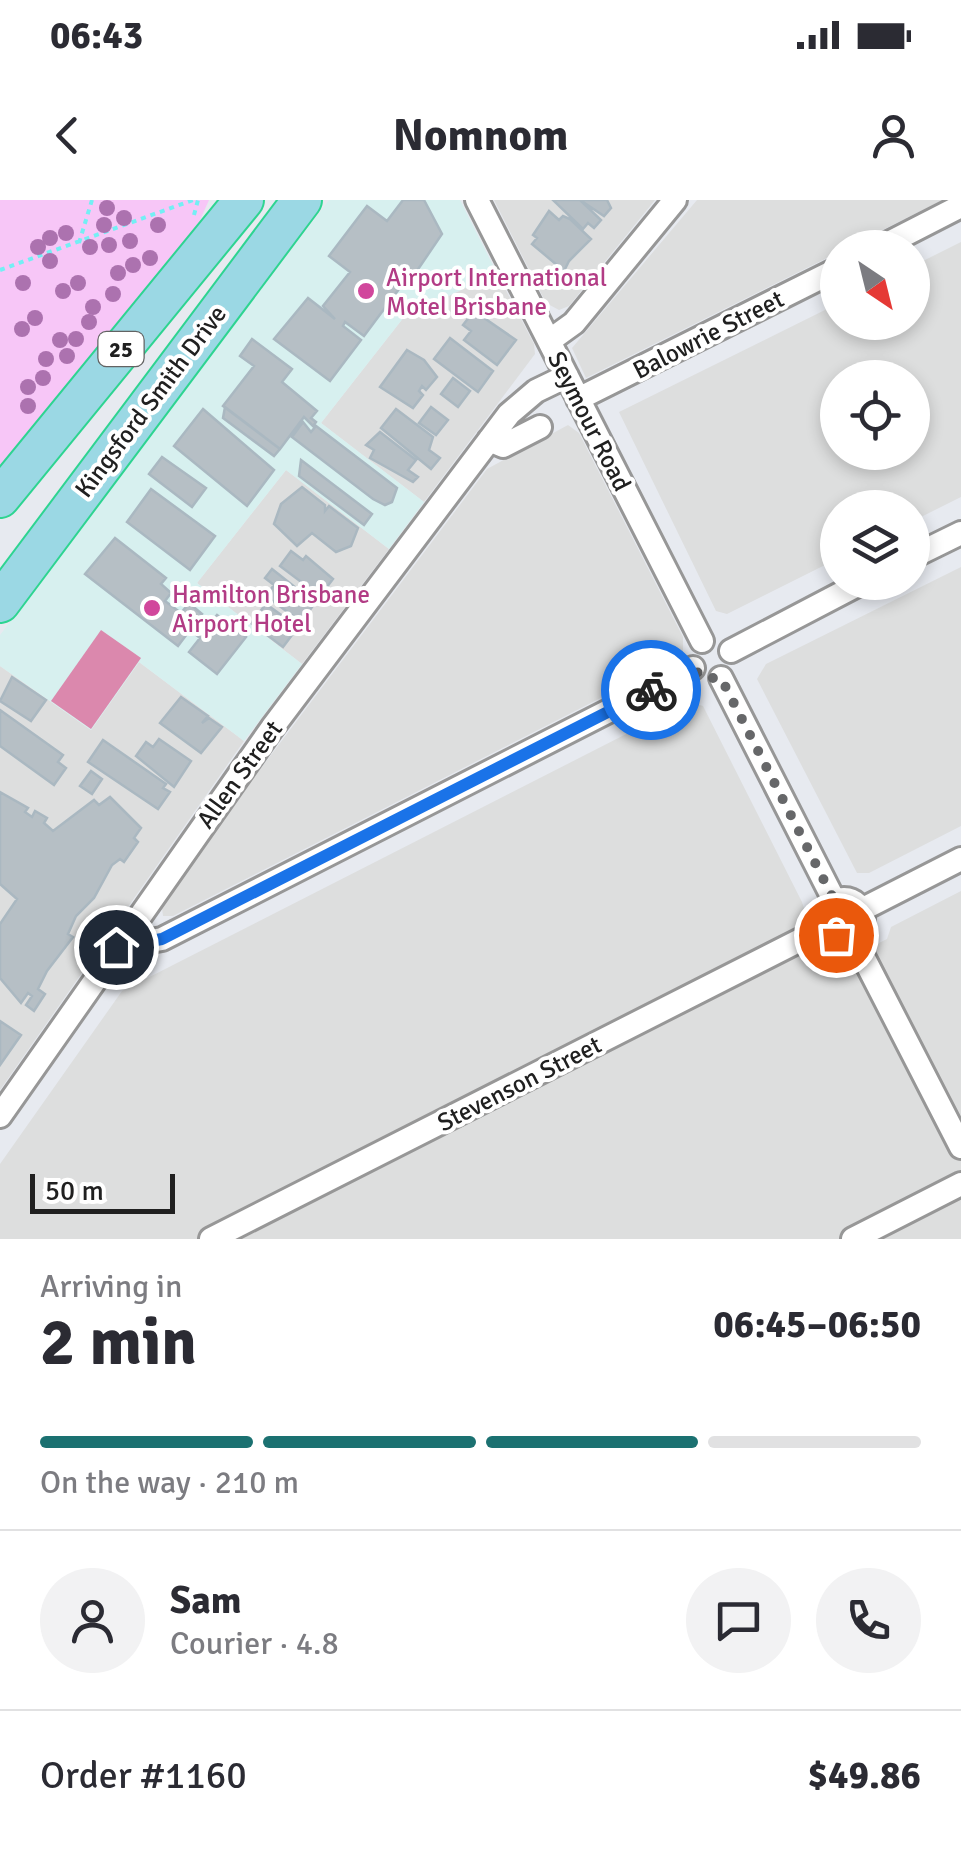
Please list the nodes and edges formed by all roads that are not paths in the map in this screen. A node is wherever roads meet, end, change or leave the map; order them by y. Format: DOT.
graph roads {
  1 [pos="244,200"];
  2 [pos="253,200"];
  3 [pos="477,200"];
  4 [pos="675,200"];
  5 [pos="961,206"];
  6 [pos="293,211"];
  7 [pos="914,230"];
  8 [pos="820,277"];
  9 [pos="550,341"];
  10 [pos="567,376"];
  11 [pos="578,399"];
  12 [pos="540,427"];
  13 [pos="489,440"];
  14 [pos="0,498"];
  15 [pos="961,533"];
  16 [pos="930,548"];
  17 [pos="828,600"];
  18 [pos="0,602"];
  19 [pos="702,641"];
  20 [pos="731,650"];
  21 [pos="694,668"];
  22 [pos="721,678"];
  23 [pos="961,859"];
  24 [pos="835,902"];
  25 [pos="862,910"];
  26 [pos="828,926"];
  27 [pos="852,935"];
  28 [pos="116,947"];
  29 [pos="0,1116"];
  30 [pos="961,1147"];
  31 [pos="961,1184"];
  32 [pos="211,1239"];
  33 [pos="853,1239"];
  1 -- 14 [label="highway, Kingsford Smith Drive / 25"];
  2 -- 6 [label="street"];
  3 -- 9 [label="street, Seymour Road"];
  4 -- 9 [label="street"];
  5 -- 7 [label="street"];
  6 -- 18 [label="highway, Kingsford Smith Drive / 25"];
  8 -- 11 [label="street, Balowrie Street"];
  9 -- 10 [label="street, Seymour Road"];
  10 -- 11 [label="street, Seymour Road"];
  10 -- 13 [label="street, Allen Street"];
  11 -- 19 [label="street, Seymour Road"];
  12 -- 13 [label="street"];
  13 -- 28 [label="street, Allen Street"];
  15 -- 16 [label="street"];
  17 -- 20 [label="street"];
  19 -- 20 [label="street"];
  19 -- 21 [label="street"];
  20 -- 22 [label="street"];
  21 -- 22 [label="street"];
  21 -- 28 [label="street"];
  22 -- 24 [label="street"];
  23 -- 25 [label="street"];
  24 -- 25 [label="street"];
  24 -- 26 [label="street"];
  25 -- 27 [label="street"];
  26 -- 27 [label="street"];
  26 -- 32 [label="street, Stevenson Street"];
  27 -- 30 [label="street"];
  28 -- 29 [label="street, Allen Street"];
  31 -- 33 [label="street"];
}
